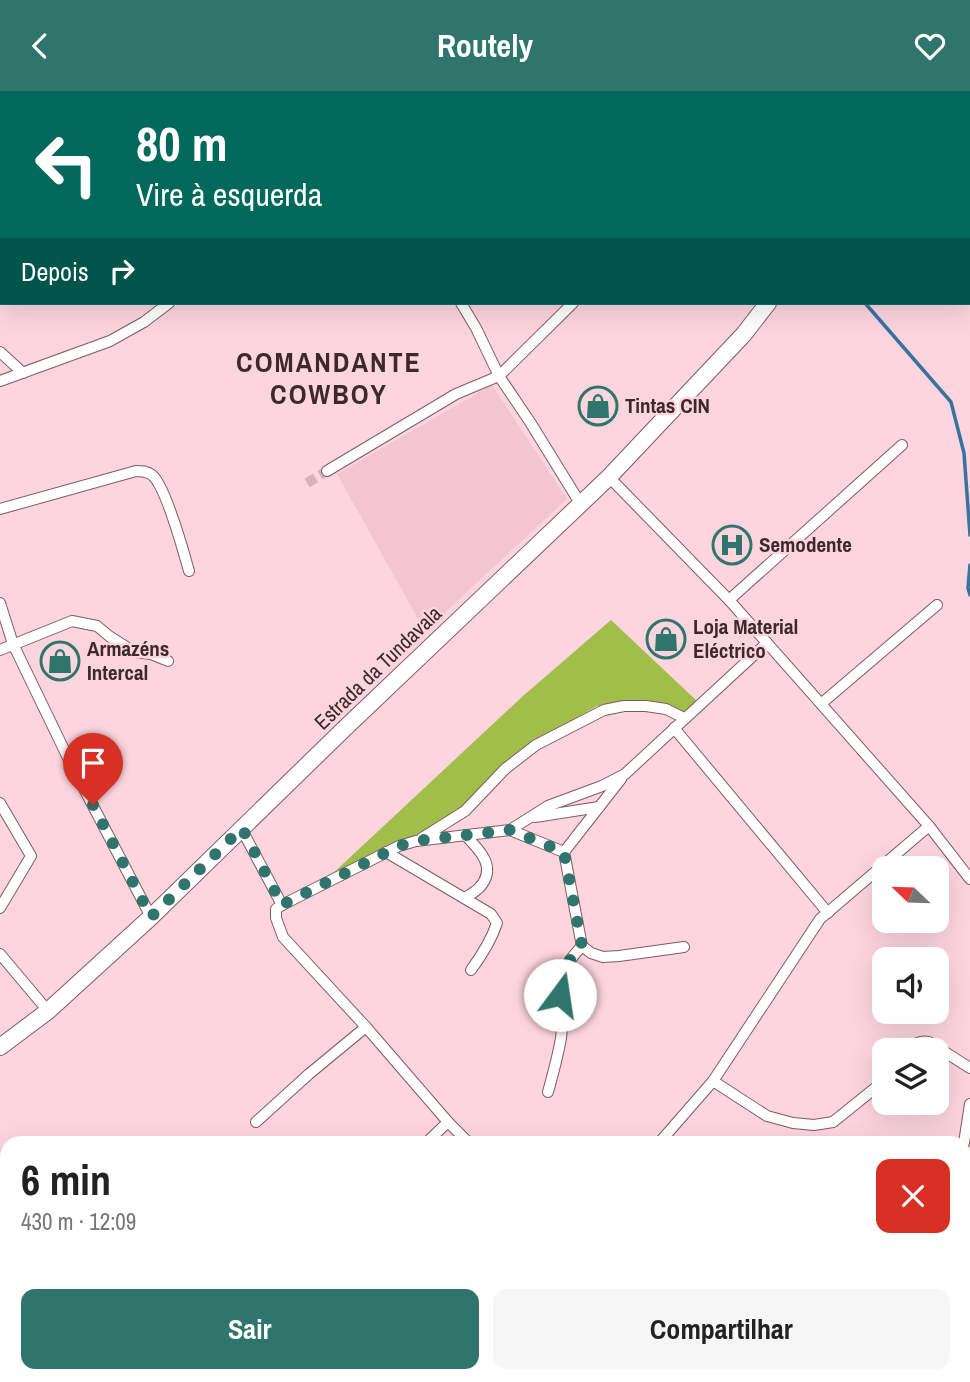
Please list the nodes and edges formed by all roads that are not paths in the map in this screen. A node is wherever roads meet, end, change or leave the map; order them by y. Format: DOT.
graph roads {
  1 [pos="166,305"];
  2 [pos="462,305"];
  3 [pos="571,305"];
  4 [pos="766,305"];
  5 [pos="0,352"];
  6 [pos="23,373"];
  7 [pos="499,376"];
  8 [pos="0,381"];
  9 [pos="902,445"];
  10 [pos="327,471"];
  11 [pos="609,477"];
  12 [pos="580,503"];
  13 [pos="0,509"];
  14 [pos="190,572"];
  15 [pos="729,600"];
  16 [pos="0,603"];
  17 [pos="937,605"];
  18 [pos="767,643"];
  19 [pos="13,644"];
  20 [pos="0,650"];
  21 [pos="168,661"];
  22 [pos="822,703"];
  23 [pos="684,718"];
  24 [pos="674,728"];
  25 [pos="625,774"];
  26 [pos="0,803"];
  27 [pos="599,807"];
  28 [pos="529,818"];
  29 [pos="929,826"];
  30 [pos="242,828"];
  31 [pos="510,830"];
  32 [pos="465,835"];
  33 [pos="416,841"];
  34 [pos="386,852"];
  35 [pos="564,852"];
  36 [pos="970,879"];
  37 [pos="465,898"];
  38 [pos="282,905"];
  39 [pos="0,908"];
  40 [pos="828,913"];
  41 [pos="151,917"];
  42 [pos="582,946"];
  43 [pos="684,947"];
  44 [pos="0,954"];
  45 [pos="471,970"];
  46 [pos="48,1011"];
  47 [pos="366,1027"];
  48 [pos="0,1047"];
  49 [pos="949,1055"];
  50 [pos="970,1068"];
  51 [pos="713,1081"];
  52 [pos="548,1091"];
  53 [pos="872,1091"];
  54 [pos="970,1104"];
  55 [pos="256,1122"];
  56 [pos="448,1122"];
  57 [pos="433,1136"];
  58 [pos="461,1136"];
  59 [pos="665,1136"];
  60 [pos="965,1136"];
  1 -- 6 [label="street"];
  2 -- 7 [label="street"];
  3 -- 7 [label="street"];
  4 -- 11 [label="main road, Estrada da Tundavala"];
  5 -- 6 [label="street"];
  6 -- 8 [label="street"];
  7 -- 10 [label="street"];
  7 -- 12 [label="street"];
  9 -- 15 [label="street"];
  11 -- 12 [label="main road, Estrada da Tundavala"];
  11 -- 15 [label="street"];
  12 -- 30 [label="main road, Estrada da Tundavala"];
  13 -- 14 [label="street"];
  15 -- 18 [label="street"];
  16 -- 19 [label="street"];
  17 -- 22 [label="street"];
  18 -- 22 [label="street"];
  18 -- 23 [label="street"];
  19 -- 20 [label="street"];
  19 -- 21 [label="street"];
  19 -- 41 [label="street"];
  22 -- 29 [label="street"];
  23 -- 24 [label="street"];
  23 -- 33 [label="street"];
  24 -- 25 [label="street"];
  24 -- 40 [label="street"];
  25 -- 27 [label="street"];
  25 -- 28 [label="street"];
  26 -- 39 [label="street"];
  27 -- 28 [label="street"];
  27 -- 35 [label="street"];
  28 -- 31 [label="street"];
  29 -- 36 [label="street"];
  29 -- 40 [label="street"];
  30 -- 38 [label="street"];
  30 -- 41 [label="main road, Estrada da Tundavala"];
  31 -- 32 [label="street"];
  31 -- 35 [label="street"];
  32 -- 33 [label="street"];
  32 -- 37 [label="street"];
  33 -- 34 [label="street"];
  34 -- 37 [label="street"];
  34 -- 38 [label="street"];
  35 -- 42 [label="street"];
  37 -- 45 [label="street"];
  38 -- 47 [label="street"];
  40 -- 51 [label="street"];
  41 -- 46 [label="main road, Estrada da Tundavala"];
  42 -- 43 [label="street"];
  42 -- 52 [label="street"];
  44 -- 46 [label="street"];
  46 -- 48 [label="main road, Estrada da Tundavala"];
  47 -- 55 [label="street"];
  47 -- 56 [label="street"];
  49 -- 50 [label="street"];
  51 -- 53 [label="street"];
  51 -- 59 [label="street"];
  54 -- 60 [label="street"];
  56 -- 57 [label="street"];
  56 -- 58 [label="street"];
}
